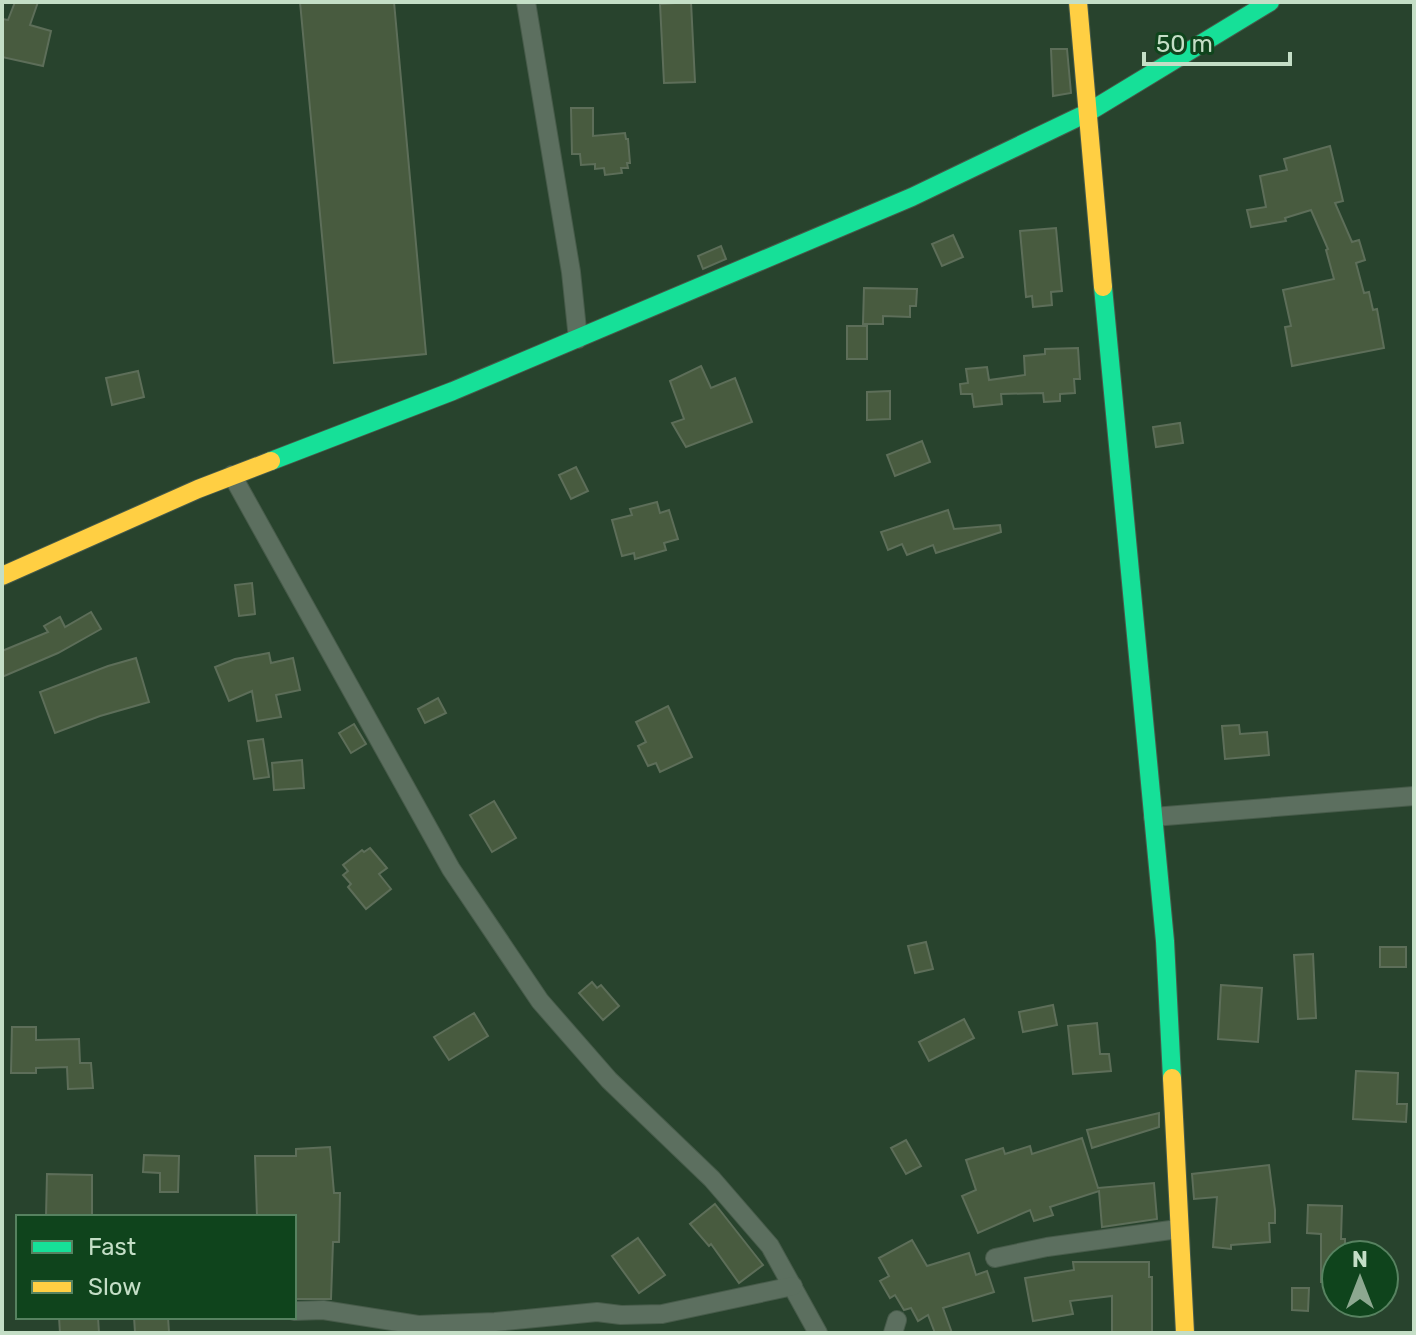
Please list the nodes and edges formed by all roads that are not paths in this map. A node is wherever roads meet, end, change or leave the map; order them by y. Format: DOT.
graph roads {
  1 [pos="526,2"];
  2 [pos="1078,2"];
  3 [pos="1270,2"];
  4 [pos="1087,113"];
  5 [pos="578,339"];
  6 [pos="232,475"];
  7 [pos="2,576"];
  8 [pos="1414,796"];
  9 [pos="1153,817"];
  10 [pos="1178,1229"];
  11 [pos="995,1258"];
  12 [pos="793,1286"];
  13 [pos="296,1311"];
  14 [pos="357,1317"];
  15 [pos="343,1333"];
  16 [pos="818,1333"];
  17 [pos="1185,1333"];
  1 -- 5 [label="street"];
  2 -- 4 [label="street"];
  3 -- 4 [label="street"];
  4 -- 5 [label="street"];
  4 -- 9 [label="street"];
  5 -- 6 [label="street"];
  6 -- 7 [label="street"];
  6 -- 12 [label="street"];
  8 -- 9 [label="street"];
  9 -- 10 [label="street"];
  10 -- 11 [label="street"];
  10 -- 17 [label="street"];
  12 -- 14 [label="street"];
  12 -- 16 [label="street"];
  13 -- 14 [label="street"];
  14 -- 15 [label="street"];
}
